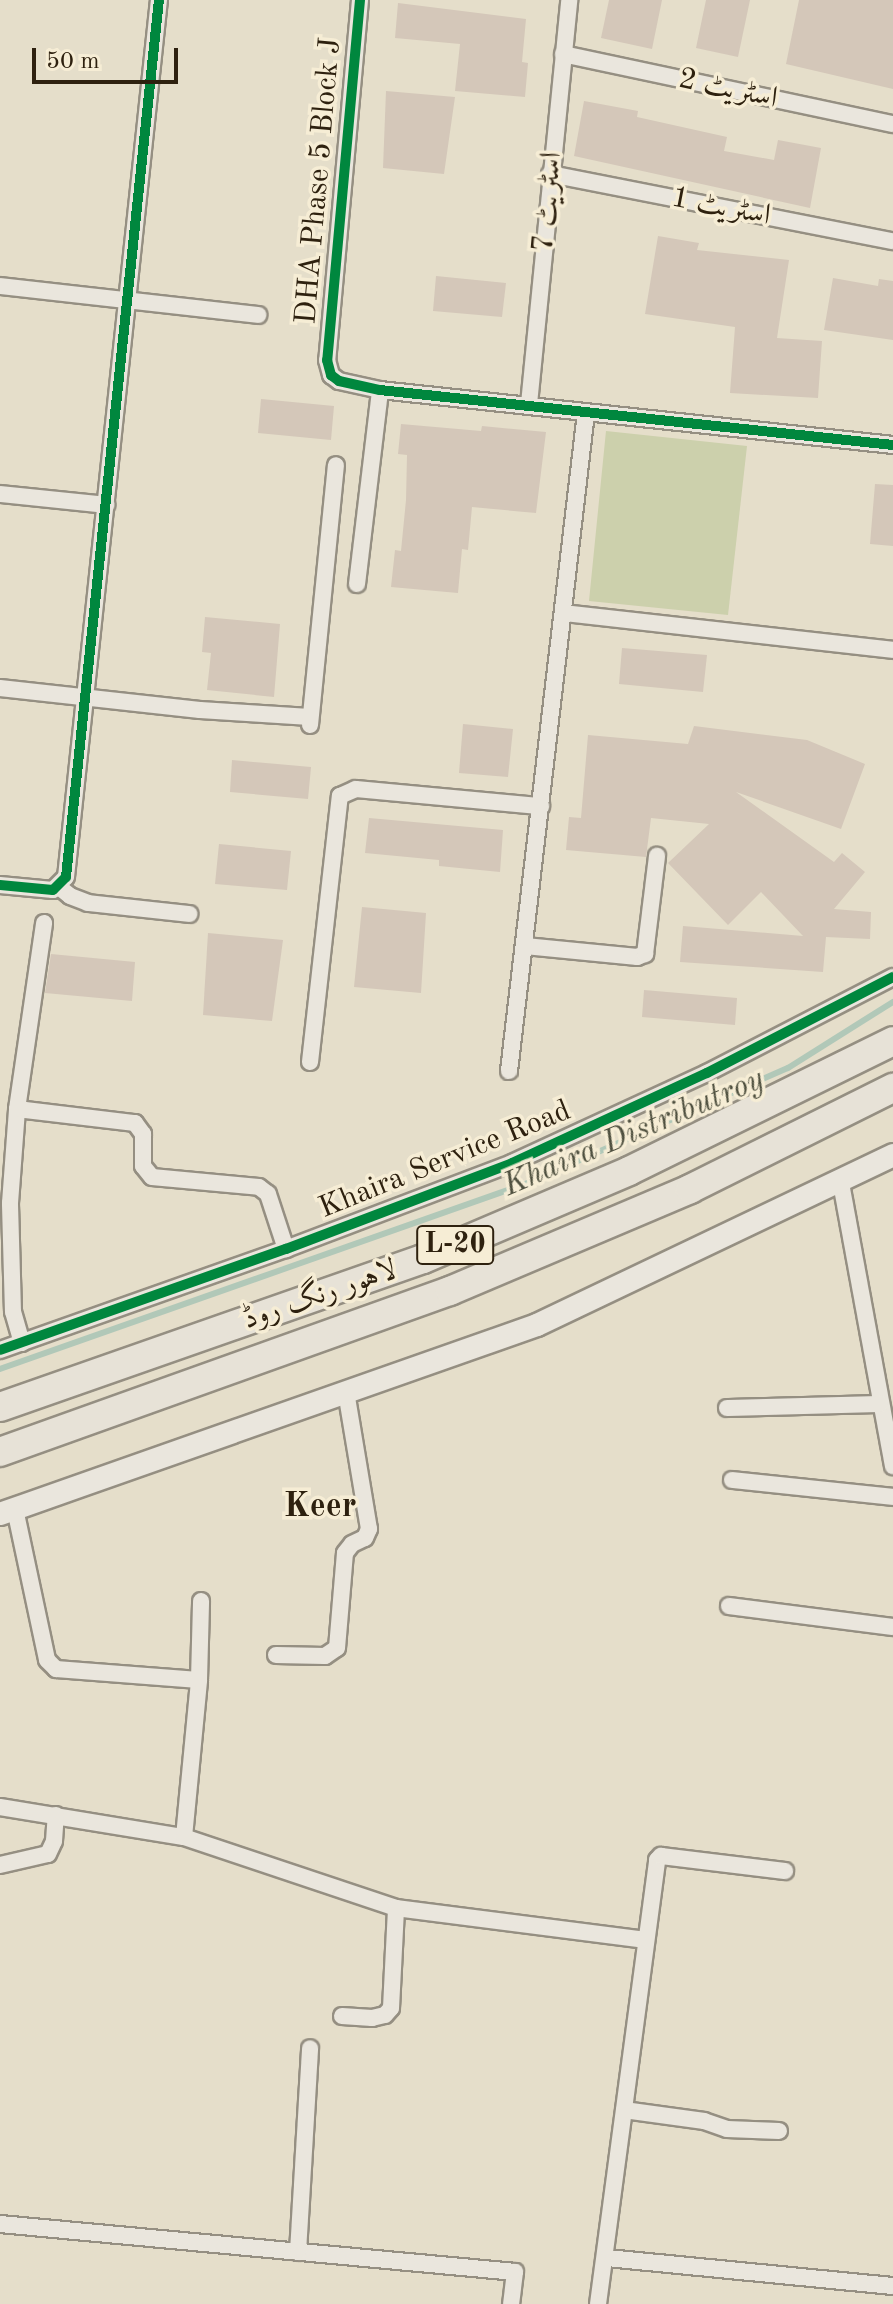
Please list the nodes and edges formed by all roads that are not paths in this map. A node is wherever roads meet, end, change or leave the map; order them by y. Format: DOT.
graph roads {
  1 [pos="159,0"];
  2 [pos="360,0"];
  3 [pos="569,0"];
  4 [pos="563,54"];
  5 [pos="893,124"];
  6 [pos="550,174"];
  7 [pos="893,241"];
  8 [pos="0,286"];
  9 [pos="129,301"];
  10 [pos="258,315"];
  11 [pos="380,390"];
  12 [pos="529,404"];
  13 [pos="586,413"];
  14 [pos="893,445"];
  15 [pos="336,465"];
  16 [pos="0,494"];
  17 [pos="106,505"];
  18 [pos="357,584"];
  19 [pos="564,613"];
  20 [pos="893,650"];
  21 [pos="0,688"];
  22 [pos="85,696"];
  23 [pos="541,806"];
  24 [pos="657,856"];
  25 [pos="0,885"];
  26 [pos="59,887"];
  27 [pos="189,914"];
  28 [pos="44,923"];
  29 [pos="525,946"];
  30 [pos="893,977"];
  31 [pos="893,1041"];
  32 [pos="310,1062"];
  33 [pos="509,1071"];
  34 [pos="893,1088"];
  35 [pos="17,1109"];
  36 [pos="893,1155"];
  37 [pos="841,1183"];
  38 [pos="286,1249"];
  39 [pos="22,1343"];
  40 [pos="0,1350"];
  41 [pos="346,1392"];
  42 [pos="884,1397"];
  43 [pos="0,1407"];
  44 [pos="727,1408"];
  45 [pos="0,1452"];
  46 [pos="893,1466"];
  47 [pos="732,1480"];
  48 [pos="893,1497"];
  49 [pos="7,1512"];
  50 [pos="201,1601"];
  51 [pos="729,1606"];
  52 [pos="893,1627"];
  53 [pos="276,1655"];
  54 [pos="199,1680"];
  55 [pos="0,1807"];
  56 [pos="56,1815"];
  57 [pos="184,1837"];
  58 [pos="0,1865"];
  59 [pos="785,1871"];
  60 [pos="396,1908"];
  61 [pos="646,1940"];
  62 [pos="342,2016"];
  63 [pos="310,2048"];
  64 [pos="624,2110"];
  65 [pos="779,2131"];
  66 [pos="0,2224"];
  67 [pos="298,2252"];
  68 [pos="607,2258"];
  69 [pos="893,2286"];
  70 [pos="511,2304"];
  71 [pos="598,2304"];
  1 -- 9 [label="street"];
  2 -- 11 [label="street, DHA Phase 5 Block J"];
  3 -- 4 [label="street, اسٹریٹ 7"];
  4 -- 5 [label="street, اسٹریٹ 2"];
  4 -- 6 [label="street, اسٹریٹ 7"];
  6 -- 7 [label="street, اسٹریٹ 1"];
  6 -- 12 [label="street, اسٹریٹ 7"];
  8 -- 9 [label="street"];
  9 -- 10 [label="street"];
  9 -- 17 [label="street"];
  11 -- 12 [label="street"];
  11 -- 18 [label="street"];
  12 -- 13 [label="street"];
  13 -- 14 [label="street"];
  13 -- 19 [label="street"];
  15 -- 22 [label="street"];
  16 -- 17 [label="street"];
  17 -- 22 [label="street"];
  19 -- 20 [label="street"];
  19 -- 23 [label="street"];
  21 -- 22 [label="street"];
  22 -- 26 [label="street"];
  23 -- 29 [label="street"];
  23 -- 32 [label="street"];
  24 -- 29 [label="street"];
  25 -- 26 [label="street"];
  26 -- 27 [label="street"];
  28 -- 35 [label="street"];
  29 -- 33 [label="street"];
  30 -- 38 [label="street, Khaira Service Road"];
  31 -- 43 [label="highway, لاہور رنگ روڈ / L-20"];
  34 -- 45 [label="highway, لاہور رنگ روڈ / L-20"];
  35 -- 38 [label="street"];
  35 -- 39 [label="street"];
  36 -- 37 [label="street"];
  37 -- 41 [label="street"];
  37 -- 42 [label="street"];
  38 -- 39 [label="street, Khaira Service Road"];
  39 -- 40 [label="street, Khaira Service Road"];
  41 -- 49 [label="street"];
  41 -- 53 [label="street"];
  42 -- 44 [label="street"];
  42 -- 46 [label="street"];
  47 -- 48 [label="street"];
  49 -- 54 [label="street"];
  50 -- 54 [label="street"];
  51 -- 52 [label="street"];
  54 -- 57 [label="street"];
  55 -- 56 [label="street"];
  56 -- 57 [label="street"];
  56 -- 58 [label="street"];
  57 -- 60 [label="street"];
  59 -- 61 [label="street"];
  60 -- 61 [label="street"];
  60 -- 62 [label="street"];
  61 -- 64 [label="street"];
  63 -- 67 [label="street"];
  64 -- 65 [label="street"];
  64 -- 68 [label="street"];
  66 -- 67 [label="street"];
  67 -- 70 [label="street"];
  68 -- 69 [label="street"];
  68 -- 71 [label="street"];
}
